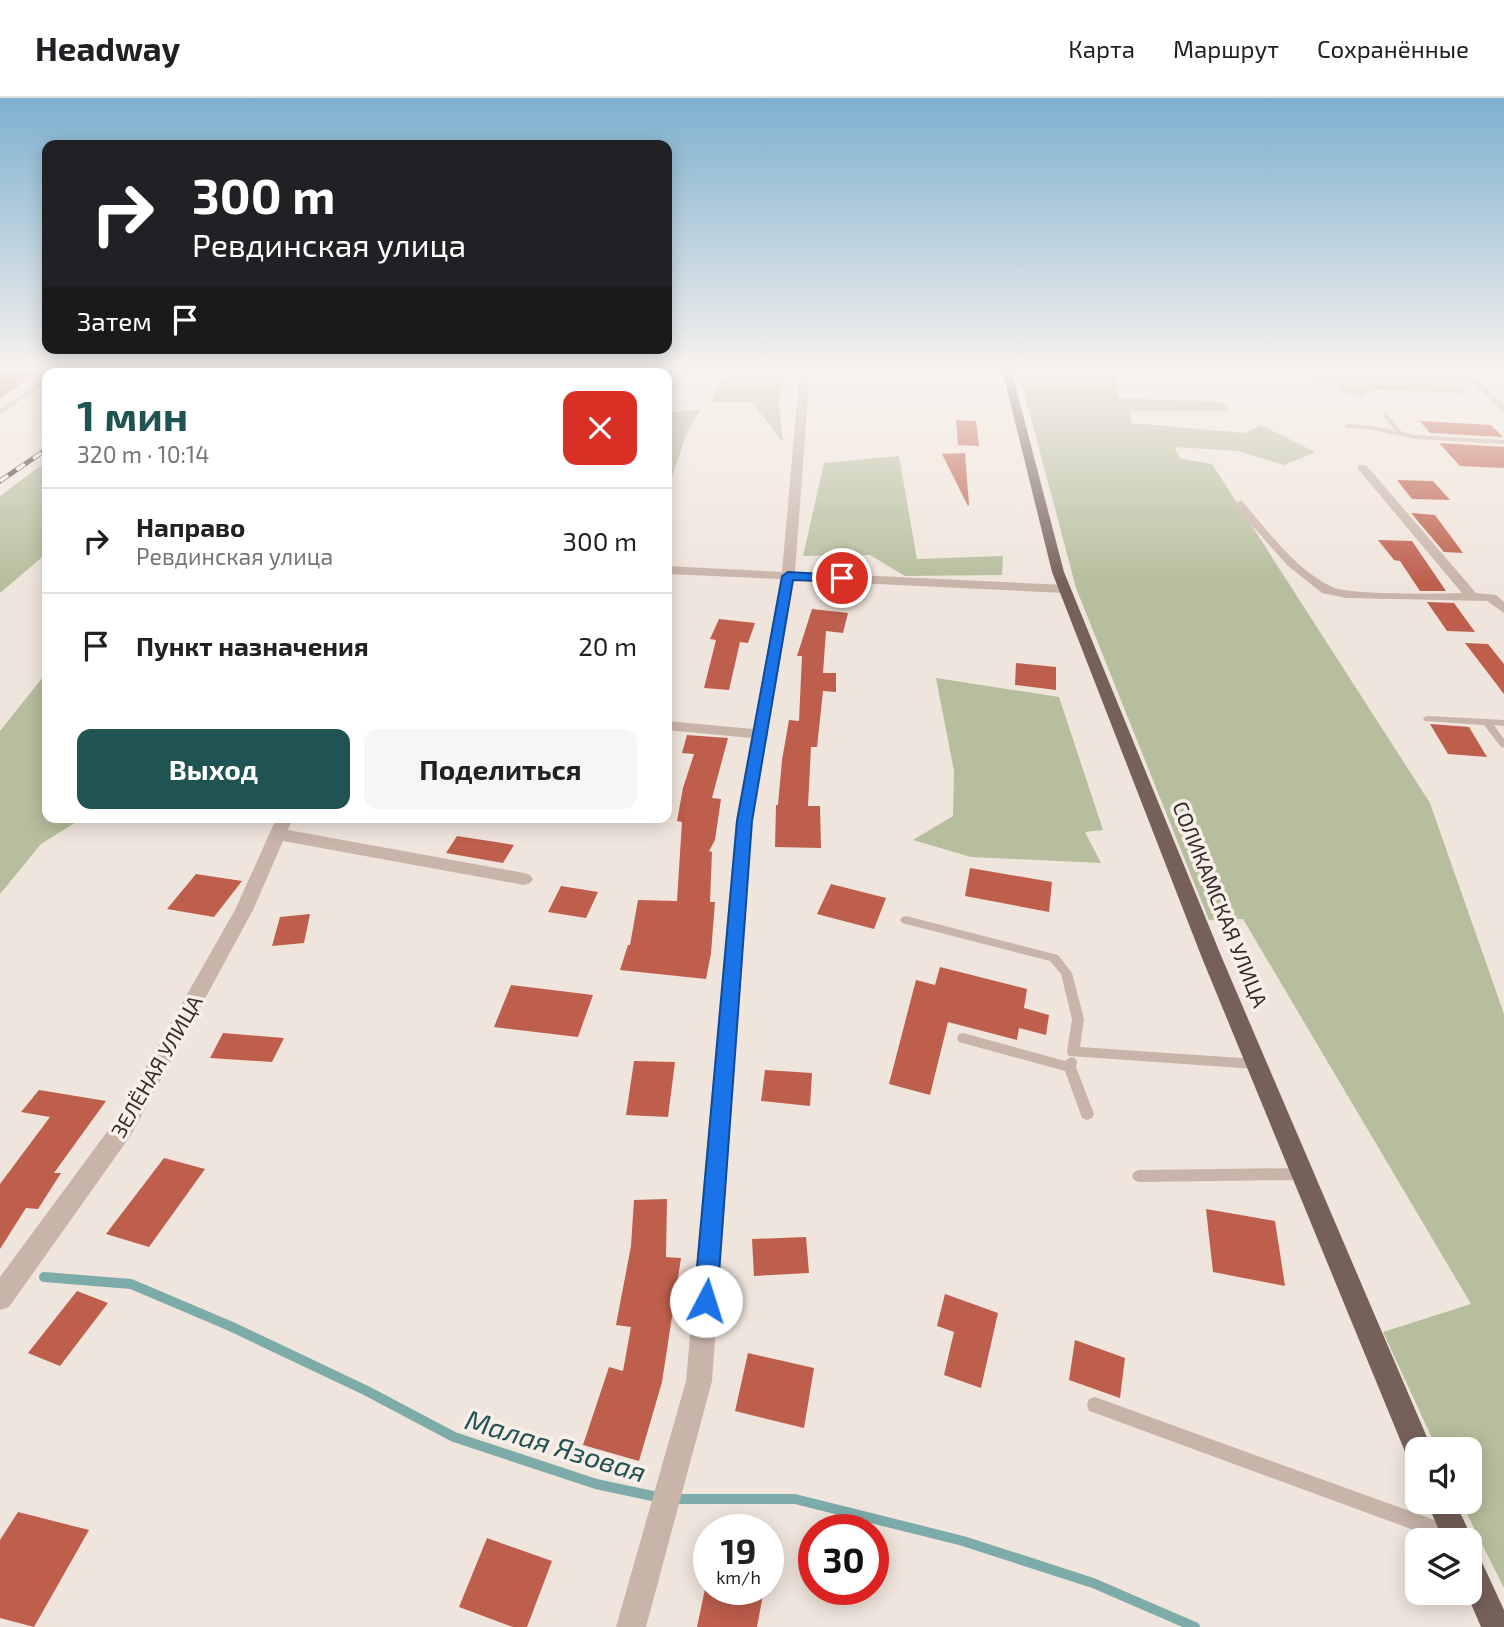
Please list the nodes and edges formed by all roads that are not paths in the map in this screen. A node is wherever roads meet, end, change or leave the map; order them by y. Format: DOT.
graph roads {
  1 [pos="800,440"];
  2 [pos="1025,440"];
  3 [pos="1475,440"];
  4 [pos="1504,442"];
  5 [pos="1362,467"];
  6 [pos="1238,503"];
  7 [pos="672,570"];
  8 [pos="788,576"];
  9 [pos="1065,589"];
  10 [pos="1472,596"];
  11 [pos="1502,605"];
  12 [pos="1429,719"];
  13 [pos="1487,722"];
  14 [pos="1504,723"];
  15 [pos="672,725"];
  16 [pos="760,733"];
  17 [pos="1504,746"];
  18 [pos="281,826"];
  19 [pos="524,879"];
  20 [pos="906,920"];
  21 [pos="963,1038"];
  22 [pos="1073,1052"];
  23 [pos="1256,1064"];
  24 [pos="1070,1067"];
  25 [pos="1087,1114"];
  26 [pos="1302,1174"];
  27 [pos="1139,1176"];
  28 [pos="0,1298"];
  29 [pos="1095,1405"];
  30 [pos="1413,1437"];
  31 [pos="1427,1528"];
  32 [pos="1482,1595"];
  33 [pos="631,1627"];
  34 [pos="1496,1627"];
  1 -- 8 [label="street"];
  2 -- 9 [label="main road, СОЛИКАМСКАЯ УЛИЦА"];
  3 -- 4 [label="lane"];
  5 -- 10 [label="street"];
  6 -- 10 [label="street"];
  7 -- 8 [label="street"];
  8 -- 9 [label="street"];
  8 -- 16 [label="street"];
  9 -- 23 [label="main road, СОЛИКАМСКАЯ УЛИЦА"];
  10 -- 11 [label="street"];
  12 -- 13 [label="lane"];
  13 -- 14 [label="lane"];
  13 -- 17 [label="lane"];
  15 -- 16 [label="street"];
  16 -- 33 [label="street"];
  18 -- 19 [label="street"];
  18 -- 28 [label="street, ЗЕЛЁНАЯ УЛИЦА"];
  20 -- 22 [label="lane"];
  21 -- 24 [label="lane"];
  22 -- 23 [label="lane"];
  22 -- 24 [label="lane"];
  23 -- 26 [label="main road, СОЛИКАМСКАЯ УЛИЦА"];
  24 -- 25 [label="lane"];
  26 -- 27 [label="lane"];
  26 -- 30 [label="main road, СОЛИКАМСКАЯ УЛИЦА"];
  29 -- 31 [label="lane"];
  32 -- 34 [label="main road"];
}
